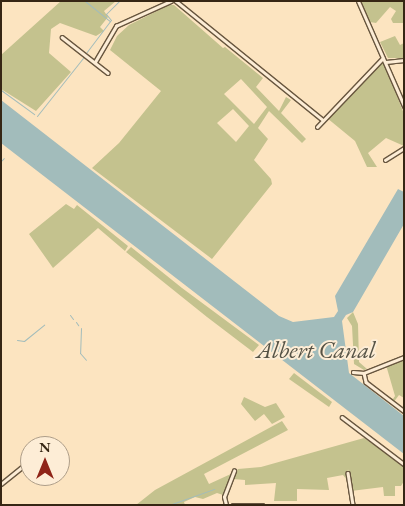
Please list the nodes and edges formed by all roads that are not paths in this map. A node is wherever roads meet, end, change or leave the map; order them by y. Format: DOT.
graph roads {
  1 [pos="171,1"];
  2 [pos="176,1"];
  3 [pos="358,1"];
  4 [pos="62,37"];
  5 [pos="384,57"];
  6 [pos="404,60"];
  7 [pos="95,62"];
  8 [pos="386,62"];
  9 [pos="108,72"];
  10 [pos="404,106"];
  11 [pos="323,120"];
  12 [pos="317,127"];
  13 [pos="404,148"];
  14 [pos="385,160"];
  15 [pos="404,357"];
  16 [pos="353,372"];
  17 [pos="364,373"];
  18 [pos="404,411"];
  19 [pos="342,417"];
  20 [pos="404,464"];
  21 [pos="20,469"];
  22 [pos="234,472"];
  23 [pos="348,473"];
  24 [pos="1,484"];
  25 [pos="226,505"];
  26 [pos="233,505"];
  27 [pos="263,505"];
  28 [pos="353,505"];
  1 -- 7 [label="street"];
  2 -- 11 [label="street"];
  3 -- 5 [label="street"];
  4 -- 7 [label="street"];
  5 -- 8 [label="street"];
  5 -- 11 [label="street"];
  6 -- 8 [label="street"];
  7 -- 9 [label="street"];
  8 -- 10 [label="street"];
  11 -- 12 [label="street"];
  13 -- 14 [label="street"];
  15 -- 17 [label="street"];
  16 -- 17 [label="street"];
  17 -- 18 [label="street"];
  19 -- 20 [label="street"];
  21 -- 24 [label="street"];
  22 -- 25 [label="street"];
  23 -- 28 [label="street"];
  26 -- 27 [label="street"];
}
